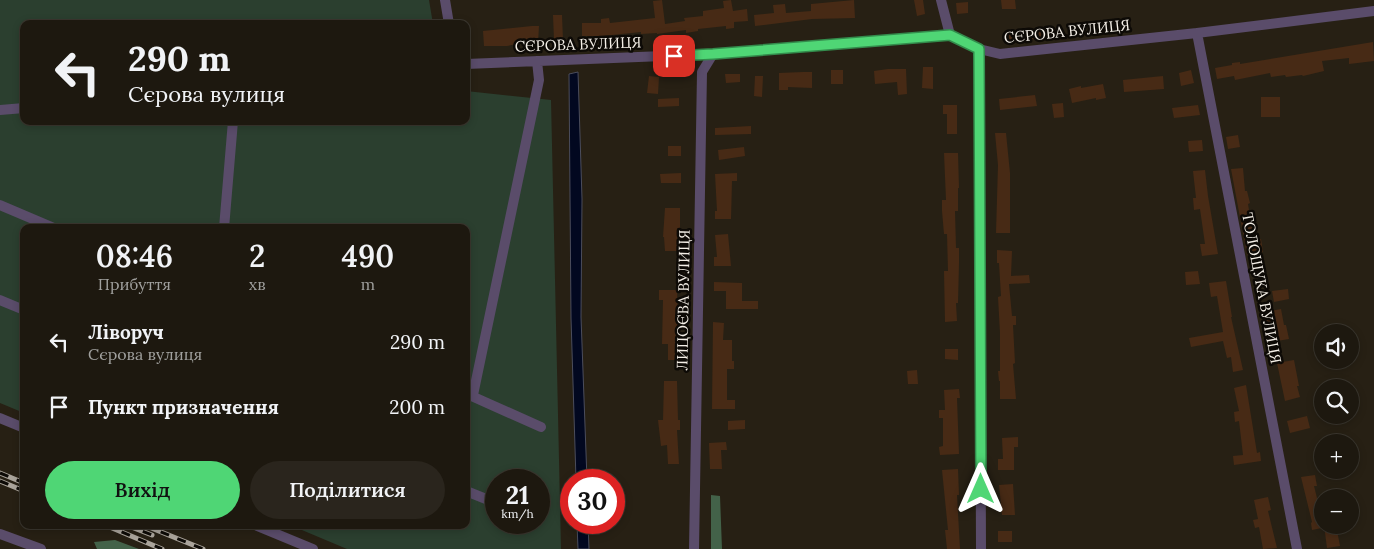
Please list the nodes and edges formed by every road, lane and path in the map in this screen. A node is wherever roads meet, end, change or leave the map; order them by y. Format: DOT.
graph roads {
  1 [pos="445,0"];
  2 [pos="941,0"];
  3 [pos="1374,11"];
  4 [pos="448,20"];
  5 [pos="1197,33"];
  6 [pos="950,35"];
  7 [pos="979,49"];
  8 [pos="713,54"];
  9 [pos="537,61"];
  10 [pos="470,64"];
  11 [pos="20,108"];
  12 [pos="0,110"];
  13 [pos="233,125"];
  14 [pos="0,205"];
  15 [pos="45,224"];
  16 [pos="224,224"];
  17 [pos="0,300"];
  18 [pos="20,308"];
  19 [pos="470,390"];
  20 [pos="470,394"];
  21 [pos="0,418"];
  22 [pos="20,426"];
  23 [pos="541,427"];
  24 [pos="470,493"];
  25 [pos="485,499"];
  26 [pos="265,529"];
  27 [pos="0,534"];
  28 [pos="41,549"];
  29 [pos="313,549"];
  30 [pos="694,549"];
  31 [pos="981,549"];
  32 [pos="1297,549"];
  1 -- 4 [label="street"];
  2 -- 6 [label="street"];
  3 -- 5 [label="street, СЄРОВА ВУЛИЦЯ"];
  5 -- 7 [label="street, СЄРОВА ВУЛИЦЯ"];
  5 -- 32 [label="street, ТОЛОЩУКА ВУЛИЦЯ"];
  6 -- 7 [label="street, СЄРОВА ВУЛИЦЯ"];
  6 -- 8 [label="street, СЄРОВА ВУЛИЦЯ"];
  7 -- 31 [label="street"];
  8 -- 9 [label="street, СЄРОВА ВУЛИЦЯ"];
  8 -- 30 [label="street, ЛИЦОЄВА ВУЛИЦЯ"];
  9 -- 10 [label="street, СЄРОВА ВУЛИЦЯ"];
  9 -- 19 [label="street"];
  11 -- 12 [label="street"];
  13 -- 16 [label="street"];
  14 -- 15 [label="street"];
  17 -- 18 [label="street"];
  20 -- 23 [label="street"];
  21 -- 22 [label="street"];
  24 -- 25 [label="street"];
  26 -- 29 [label="street"];
  27 -- 28 [label="street"];
}
